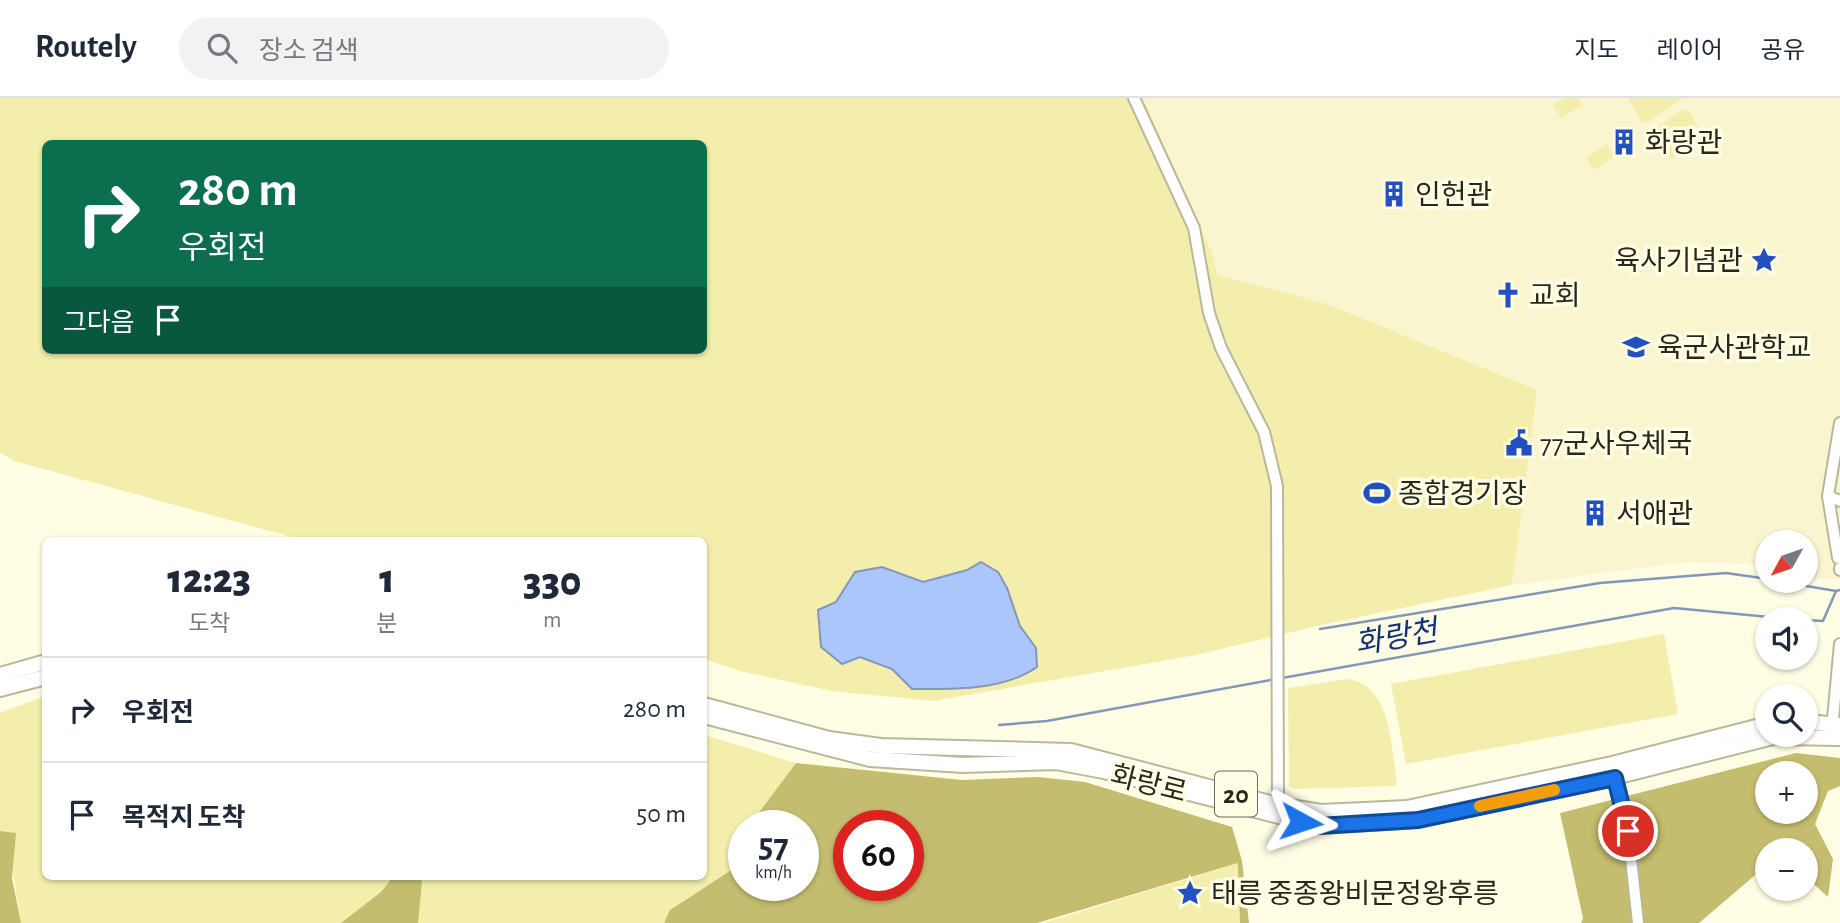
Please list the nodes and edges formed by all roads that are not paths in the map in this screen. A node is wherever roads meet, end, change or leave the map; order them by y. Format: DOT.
graph roads {
  1 [pos="1134,98"];
  2 [pos="1840,423"];
  3 [pos="1828,496"];
  4 [pos="1840,502"];
  5 [pos="1840,566"];
  6 [pos="1840,644"];
  7 [pos="42,663"];
  8 [pos="0,674"];
  9 [pos="42,678"];
  10 [pos="42,678"];
  11 [pos="0,689"];
  12 [pos="0,697"];
  13 [pos="707,706"];
  14 [pos="707,717"];
  15 [pos="1818,726"];
  16 [pos="1755,728"];
  17 [pos="1836,731"];
  18 [pos="1614,771"];
  19 [pos="1278,810"];
  20 [pos="1638,923"];
  1 -- 19 [label="street"];
  2 -- 3 [label="street"];
  3 -- 4 [label="street"];
  3 -- 5 [label="street"];
  6 -- 17 [label="street"];
  7 -- 8 [label="main road"];
  9 -- 11 [label="main road"];
  10 -- 12 [label="main road"];
  13 -- 19 [label="main road, 화랑로 / 20"];
  14 -- 19 [label="main road, 화랑로 / 20"];
  15 -- 17 [label="main road"];
  16 -- 18 [label="main road, 화랑로 / 20"];
  17 -- 18 [label="main road, 화랑로 / 20"];
  18 -- 19 [label="main road, 화랑로 / 20"];
  18 -- 20 [label="street"];
}
